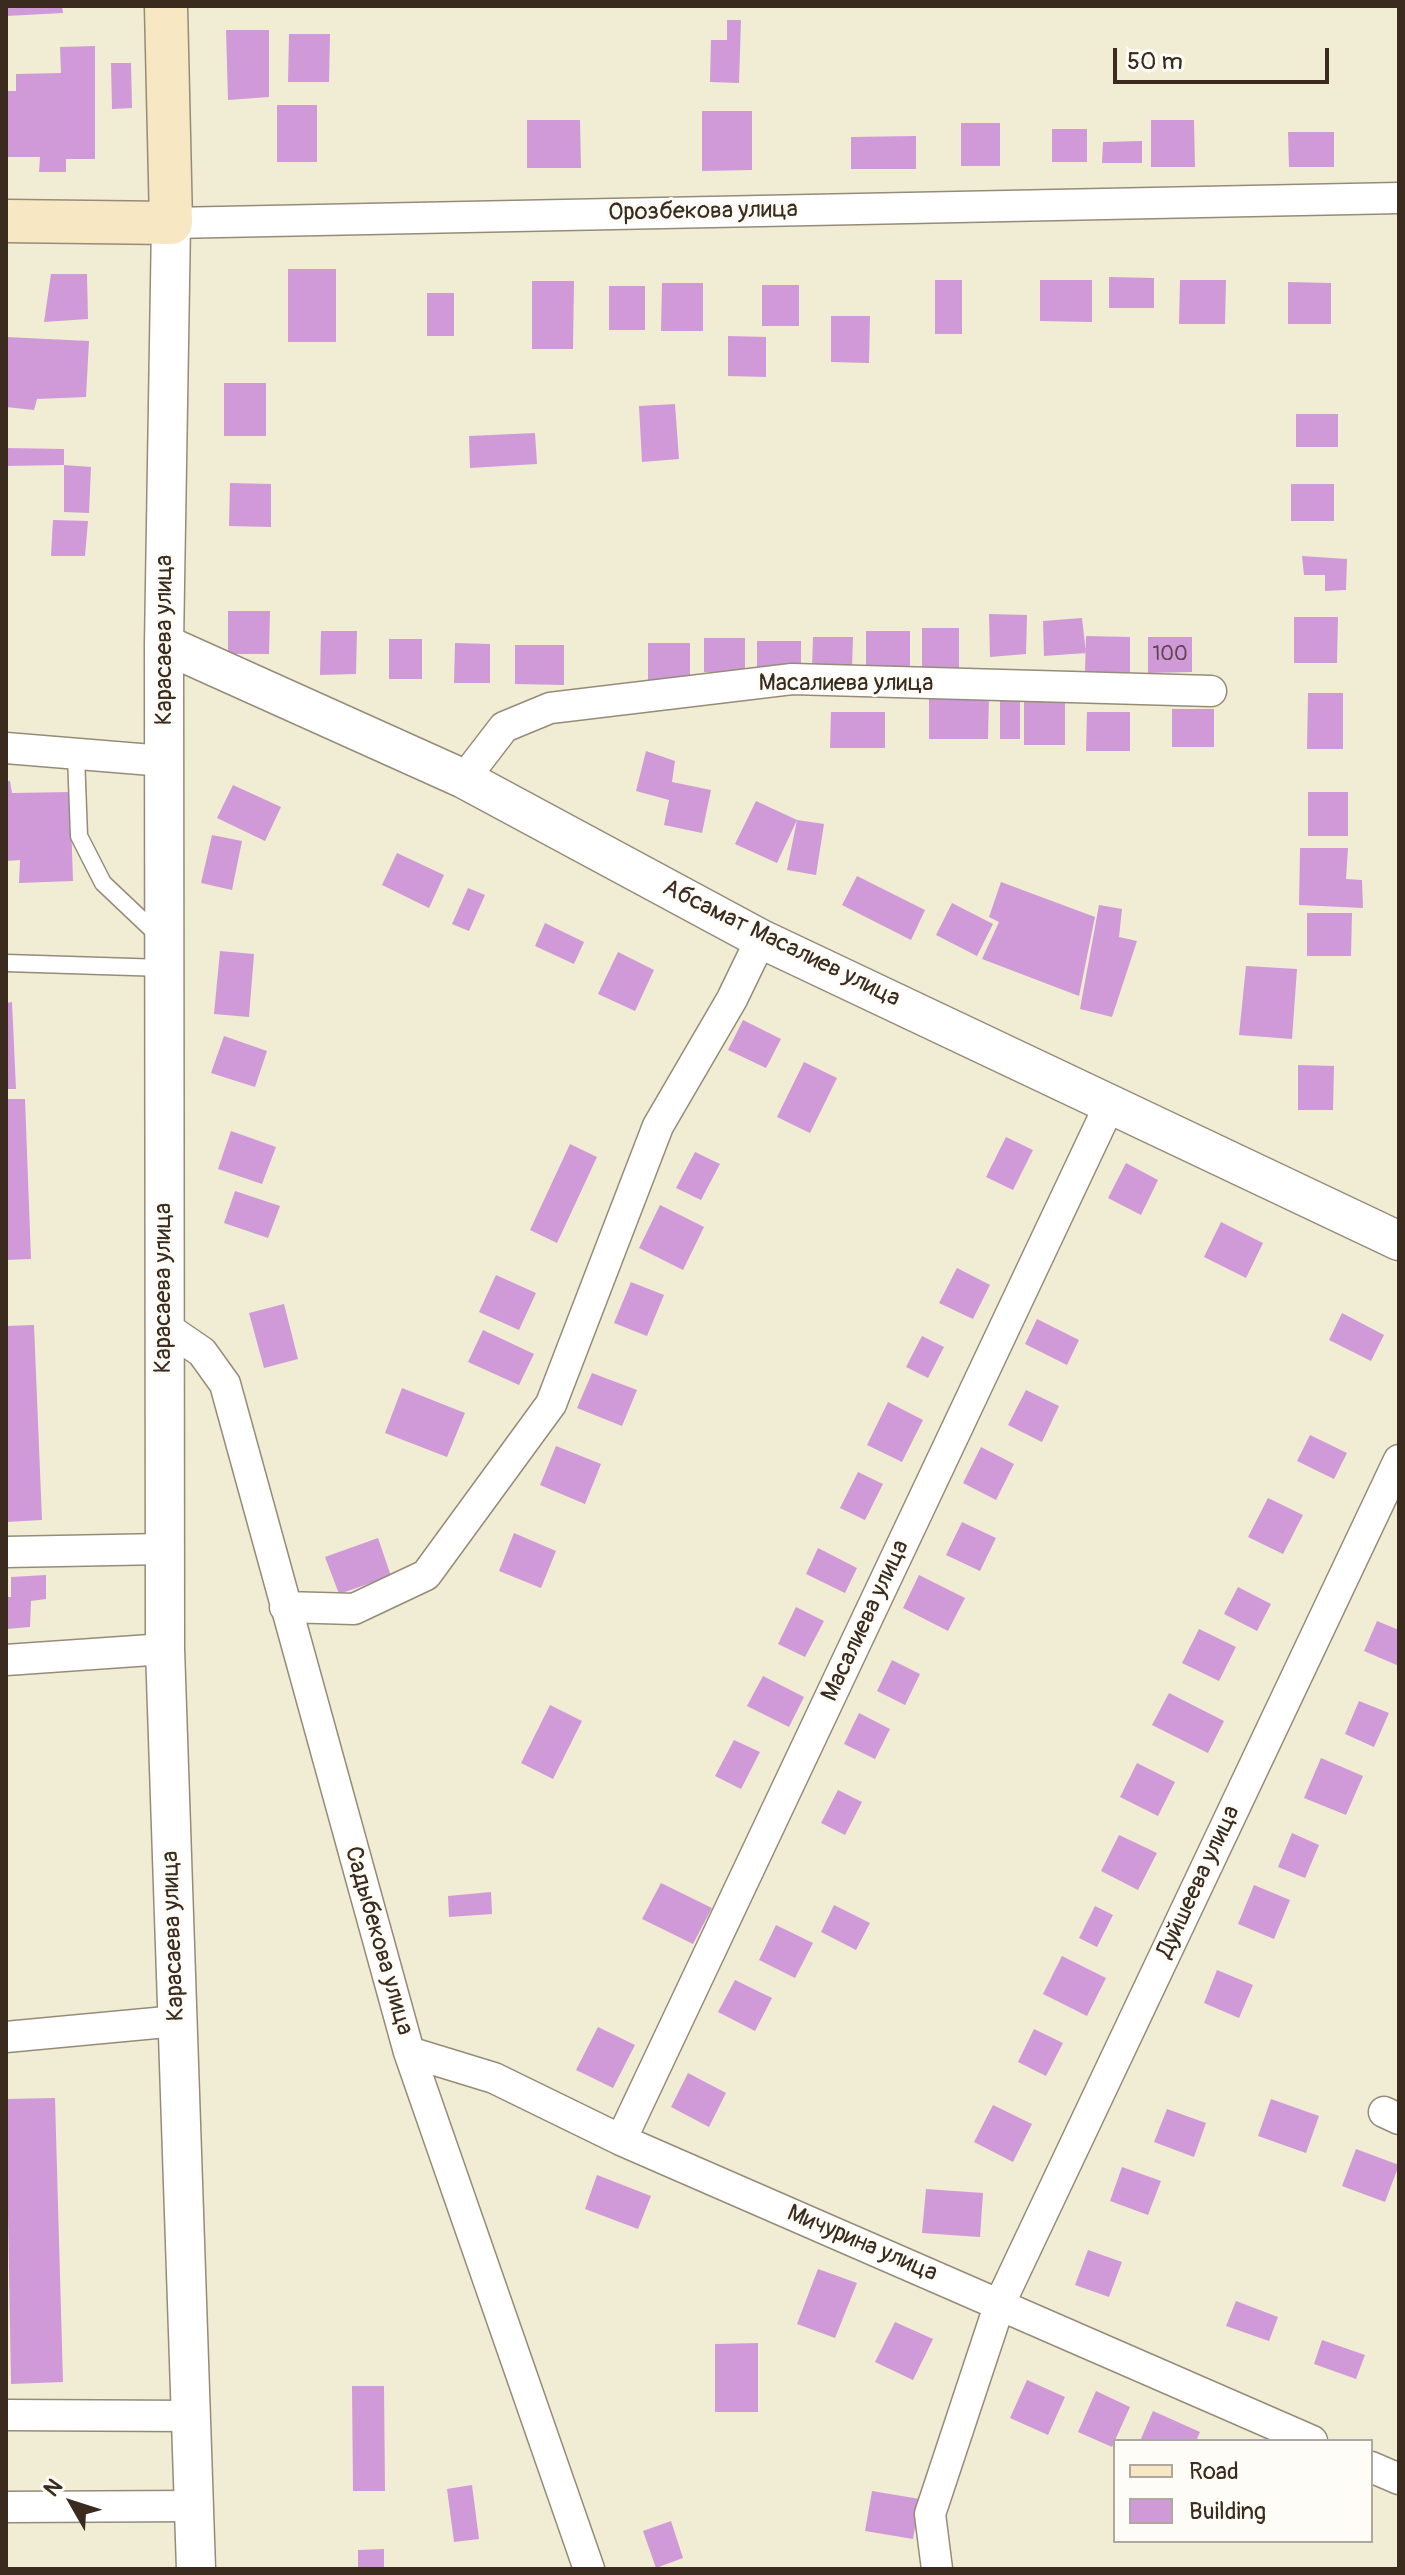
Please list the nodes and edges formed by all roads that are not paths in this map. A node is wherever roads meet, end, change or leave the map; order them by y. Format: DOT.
graph roads {
  1 [pos="166,6"];
  2 [pos="1399,198"];
  3 [pos="6,221"];
  4 [pos="171,223"];
  5 [pos="164,644"];
  6 [pos="1211,691"];
  7 [pos="6,748"];
  8 [pos="76,755"];
  9 [pos="164,761"];
  10 [pos="464,779"];
  11 [pos="761,939"];
  12 [pos="164,954"];
  13 [pos="6,963"];
  14 [pos="1111,1102"];
  15 [pos="1399,1241"];
  16 [pos="164,1326"];
  17 [pos="1399,1460"];
  18 [pos="165,1549"];
  19 [pos="6,1552"];
  20 [pos="285,1607"];
  21 [pos="165,1649"];
  22 [pos="6,1660"];
  23 [pos="177,2021"];
  24 [pos="6,2037"];
  25 [pos="409,2052"];
  26 [pos="621,2140"];
  27 [pos="1000,2303"];
  28 [pos="6,2415"];
  29 [pos="190,2416"];
  30 [pos="1307,2439"];
  31 [pos="1373,2468"];
  32 [pos="1399,2479"];
  33 [pos="194,2506"];
  34 [pos="6,2507"];
  35 [pos="196,2569"];
  36 [pos="589,2569"];
  37 [pos="937,2569"];
  1 -- 4 [label="main road, Карасаева улица"];
  2 -- 4 [label="street, Орозбекова улица"];
  3 -- 4 [label="main road, Орозбекова улица"];
  4 -- 5 [label="street, Карасаева улица"];
  5 -- 9 [label="street, Карасаева улица"];
  5 -- 10 [label="street, Абсамат Масалиев улица"];
  6 -- 10 [label="street, Масалиева улица"];
  7 -- 8 [label="street"];
  8 -- 9 [label="street"];
  8 -- 12 [label="lane"];
  9 -- 12 [label="street, Карасаева улица"];
  10 -- 11 [label="street, Абсамат Масалиев улица"];
  11 -- 14 [label="street, Абсамат Масалиев улица"];
  11 -- 20 [label="street"];
  12 -- 13 [label="lane"];
  12 -- 16 [label="street, Карасаева улица"];
  14 -- 15 [label="street, Абсамат Масалиев улица"];
  14 -- 26 [label="street, Масалиева улица"];
  16 -- 18 [label="street, Карасаева улица"];
  16 -- 20 [label="street, Садыбекова улица"];
  17 -- 27 [label="street, Дуйшеева улица"];
  18 -- 19 [label="street"];
  18 -- 21 [label="street, Карасаева улица"];
  20 -- 25 [label="street, Садыбекова улица"];
  21 -- 22 [label="street"];
  21 -- 23 [label="street, Карасаева улица"];
  23 -- 24 [label="street"];
  23 -- 29 [label="street, Карасаева улица"];
  25 -- 26 [label="street, Мичурина улица"];
  25 -- 36 [label="street, Садыбекова улица"];
  26 -- 27 [label="street, Мичурина улица"];
  27 -- 30 [label="street, Мичурина улица"];
  27 -- 37 [label="street, Дуйшеева улица"];
  28 -- 29 [label="street"];
  29 -- 33 [label="street, Карасаева улица"];
  31 -- 32 [label="street"];
  33 -- 34 [label="street"];
  33 -- 35 [label="street, Карасаева улица"];
}
